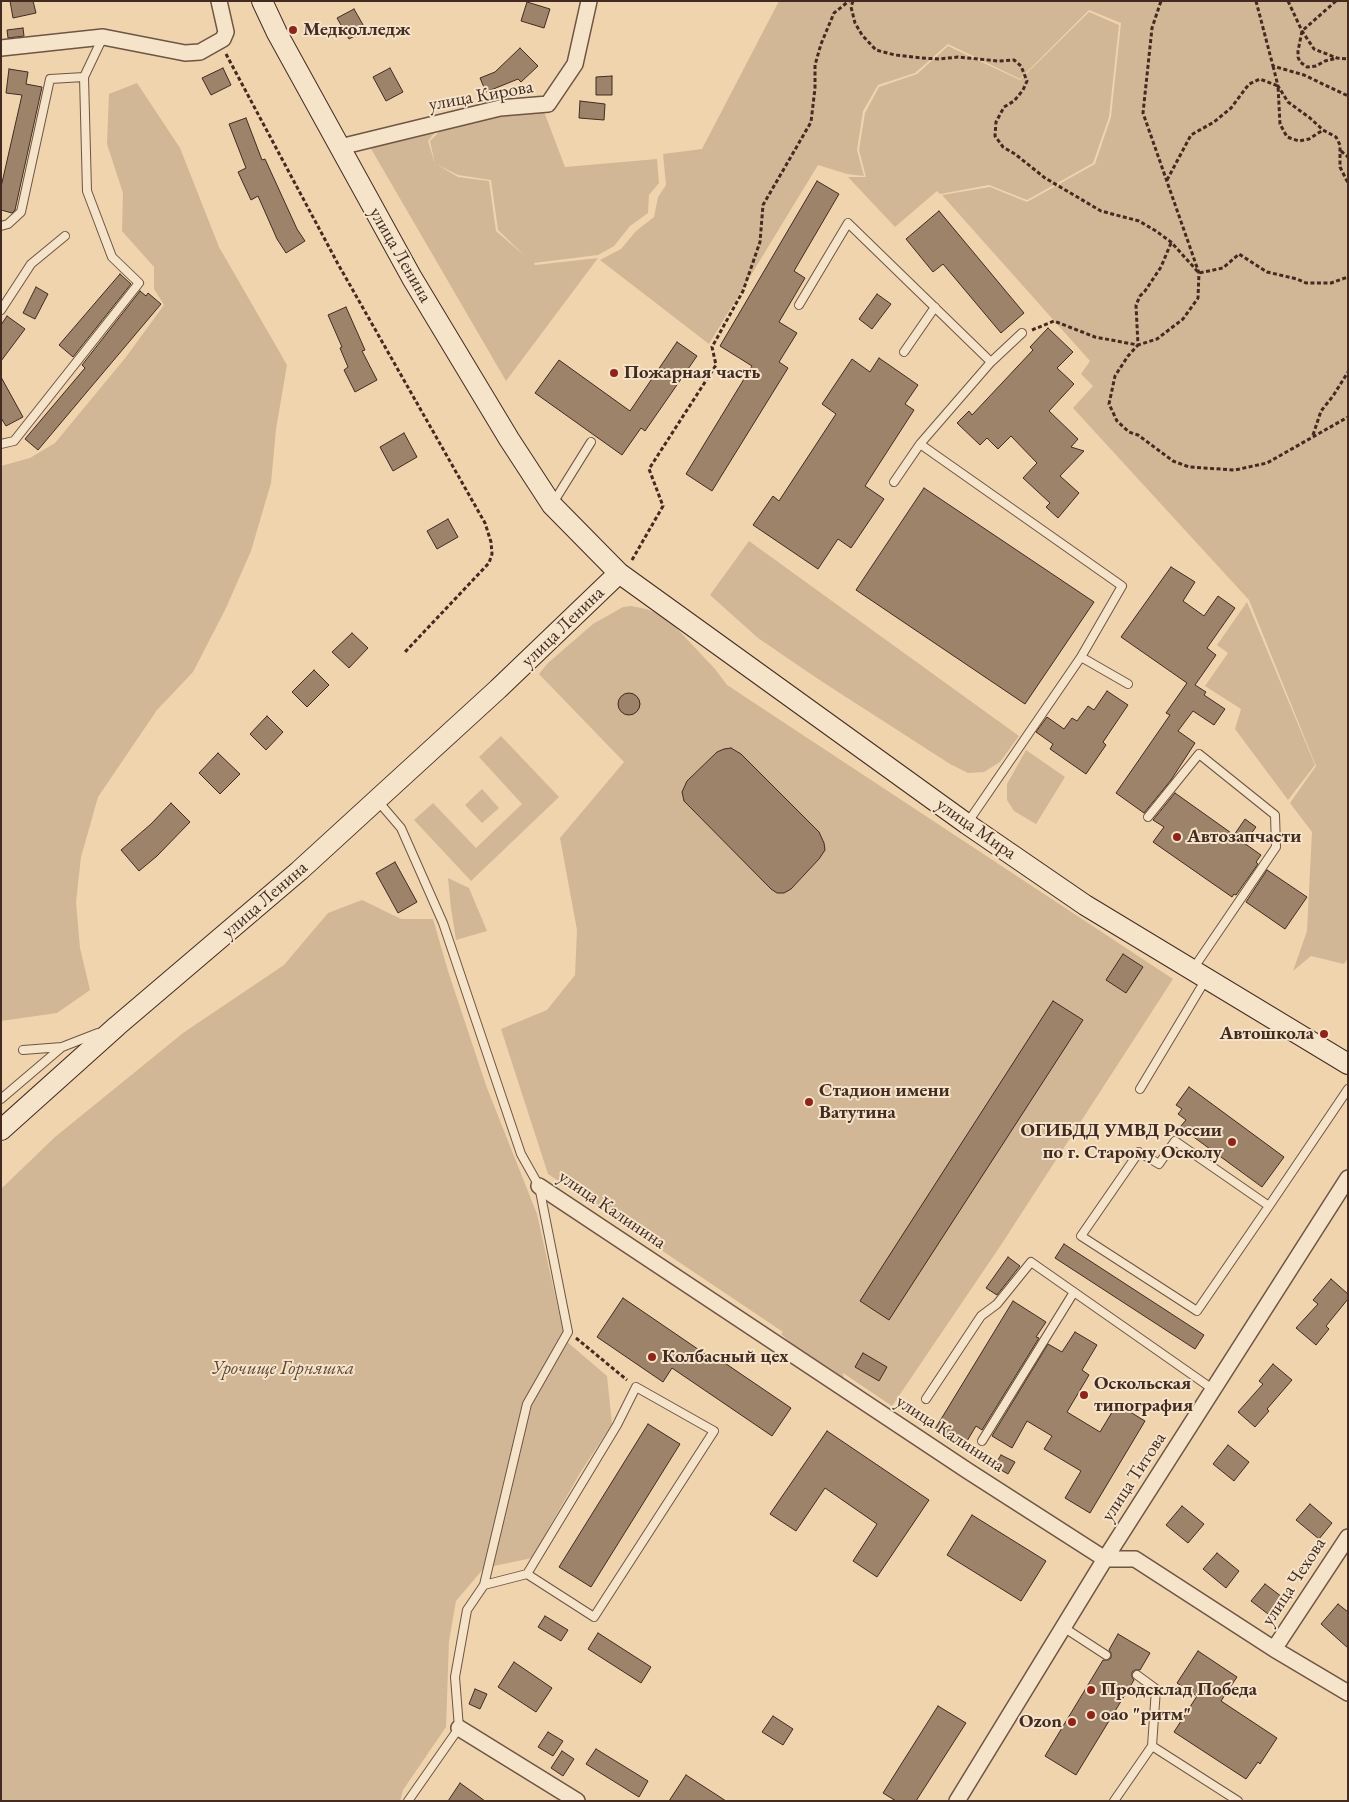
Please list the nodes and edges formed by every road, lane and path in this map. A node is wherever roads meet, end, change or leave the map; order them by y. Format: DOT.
graph roads {
  1 [pos="219,1"];
  2 [pos="262,1"];
  3 [pos="589,1"];
  4 [pos="851,1"];
  5 [pos="1161,1"];
  6 [pos="1256,1"];
  7 [pos="1288,1"];
  8 [pos="1336,1"];
  9 [pos="1302,31"];
  10 [pos="102,37"];
  11 [pos="219,42"];
  12 [pos="1,48"];
  13 [pos="1337,58"];
  14 [pos="1348,59"];
  15 [pos="1273,66"];
  16 [pos="84,77"];
  17 [pos="1278,86"];
  18 [pos="1348,96"];
  19 [pos="1323,130"];
  20 [pos="340,147"];
  21 [pos="1340,150"];
  22 [pos="1348,156"];
  23 [pos="1167,180"];
  24 [pos="1348,184"];
  25 [pos="1,226"];
  26 [pos="65,236"];
  27 [pos="1171,242"];
  28 [pos="1199,273"];
  29 [pos="1348,277"];
  30 [pos="799,305"];
  31 [pos="935,307"];
  32 [pos="1,310"];
  33 [pos="1022,333"];
  34 [pos="1138,345"];
  35 [pos="904,352"];
  36 [pos="991,362"];
  37 [pos="1348,372"];
  38 [pos="1348,417"];
  39 [pos="1312,436"];
  40 [pos="591,442"];
  41 [pos="1,444"];
  42 [pos="920,444"];
  43 [pos="894,482"];
  44 [pos="552,505"];
  45 [pos="619,573"];
  46 [pos="405,652"];
  47 [pos="1081,657"];
  48 [pos="1128,684"];
  49 [pos="377,800"];
  50 [pos="1148,817"];
  51 [pos="967,824"];
  52 [pos="1199,975"];
  53 [pos="117,1026"];
  54 [pos="62,1047"];
  55 [pos="23,1050"];
  56 [pos="1348,1064"];
  57 [pos="1140,1089"];
  58 [pos="1348,1089"];
  59 [pos="1,1099"];
  60 [pos="1,1130"];
  61 [pos="1348,1178"];
  62 [pos="539,1186"];
  63 [pos="1269,1206"];
  64 [pos="1074,1292"];
  65 [pos="568,1332"];
  66 [pos="636,1387"];
  67 [pos="1214,1390"];
  68 [pos="926,1399"];
  69 [pos="982,1441"];
  70 [pos="1348,1537"];
  71 [pos="1105,1559"];
  72 [pos="527,1574"];
  73 [pos="484,1586"];
  74 [pos="1064,1627"];
  75 [pos="1274,1649"];
  76 [pos="1106,1655"];
  77 [pos="1137,1675"];
  78 [pos="1348,1693"];
  79 [pos="459,1728"];
  80 [pos="1152,1746"];
  81 [pos="408,1801"];
  82 [pos="577,1801"];
  83 [pos="957,1801"];
  84 [pos="1114,1801"];
  85 [pos="1238,1801"];
  1 -- 11 [label="street"];
  2 -- 20 [label="main road, улица Ленина"];
  3 -- 20 [label="street, улица Кирова"];
  4 -- 27 [label="path"];
  4 -- 45 [label="path"];
  5 -- 23 [label="path"];
  6 -- 15 [label="path"];
  7 -- 9 [label="path"];
  8 -- 9 [label="path"];
  9 -- 13 [label="path"];
  9 -- 13 [label="path"];
  10 -- 11 [label="street"];
  10 -- 12 [label="street"];
  10 -- 16 [label="lane"];
  11 -- 46 [label="path"];
  13 -- 14 [label="path"];
  15 -- 17 [label="path"];
  15 -- 18 [label="path"];
  16 -- 25 [label="lane"];
  16 -- 41 [label="lane"];
  17 -- 19 [label="path"];
  17 -- 19 [label="path"];
  17 -- 23 [label="path"];
  19 -- 21 [label="path"];
  20 -- 44 [label="main road, улица Ленина"];
  21 -- 22 [label="path"];
  21 -- 24 [label="path"];
  23 -- 28 [label="path"];
  26 -- 32 [label="lane"];
  27 -- 28 [label="path"];
  27 -- 34 [label="path"];
  28 -- 29 [label="path"];
  28 -- 34 [label="path"];
  30 -- 31 [label="lane"];
  31 -- 35 [label="lane"];
  31 -- 36 [label="lane"];
  33 -- 34 [label="path"];
  33 -- 36 [label="lane"];
  34 -- 39 [label="path"];
  36 -- 42 [label="lane"];
  37 -- 39 [label="path"];
  38 -- 39 [label="path"];
  40 -- 44 [label="lane"];
  42 -- 43 [label="lane"];
  42 -- 47 [label="lane"];
  44 -- 45 [label="main road, улица Ленина"];
  45 -- 49 [label="main road, улица Ленина"];
  45 -- 51 [label="main road, улица Мира"];
  47 -- 48 [label="lane"];
  47 -- 51 [label="lane"];
  49 -- 53 [label="main road, улица Ленина"];
  49 -- 62 [label="lane"];
  50 -- 52 [label="lane"];
  51 -- 52 [label="main road, улица Мира"];
  52 -- 56 [label="main road, улица Мира"];
  52 -- 57 [label="lane"];
  53 -- 54 [label="lane"];
  53 -- 60 [label="main road, улица Ленина"];
  54 -- 55 [label="lane"];
  54 -- 59 [label="lane"];
  58 -- 63 [label="lane"];
  61 -- 67 [label="street, улица Титова"];
  62 -- 65 [label="lane"];
  62 -- 71 [label="street, улица Калинина"];
  63 -- 63 [label="lane"];
  64 -- 67 [label="lane"];
  64 -- 68 [label="lane"];
  64 -- 69 [label="lane"];
  65 -- 66 [label="path"];
  65 -- 73 [label="lane"];
  66 -- 72 [label="lane"];
  66 -- 72 [label="lane"];
  67 -- 71 [label="street, улица Титова"];
  70 -- 75 [label="street, улица Чехова"];
  71 -- 74 [label="street, улица Титова"];
  71 -- 75 [label="street"];
  72 -- 73 [label="lane"];
  73 -- 79 [label="lane"];
  74 -- 76 [label="lane"];
  74 -- 83 [label="street, улица Титова"];
  75 -- 78 [label="street"];
  77 -- 80 [label="lane"];
  79 -- 81 [label="lane"];
  79 -- 82 [label="street"];
  80 -- 84 [label="lane"];
  80 -- 85 [label="lane"];
}
